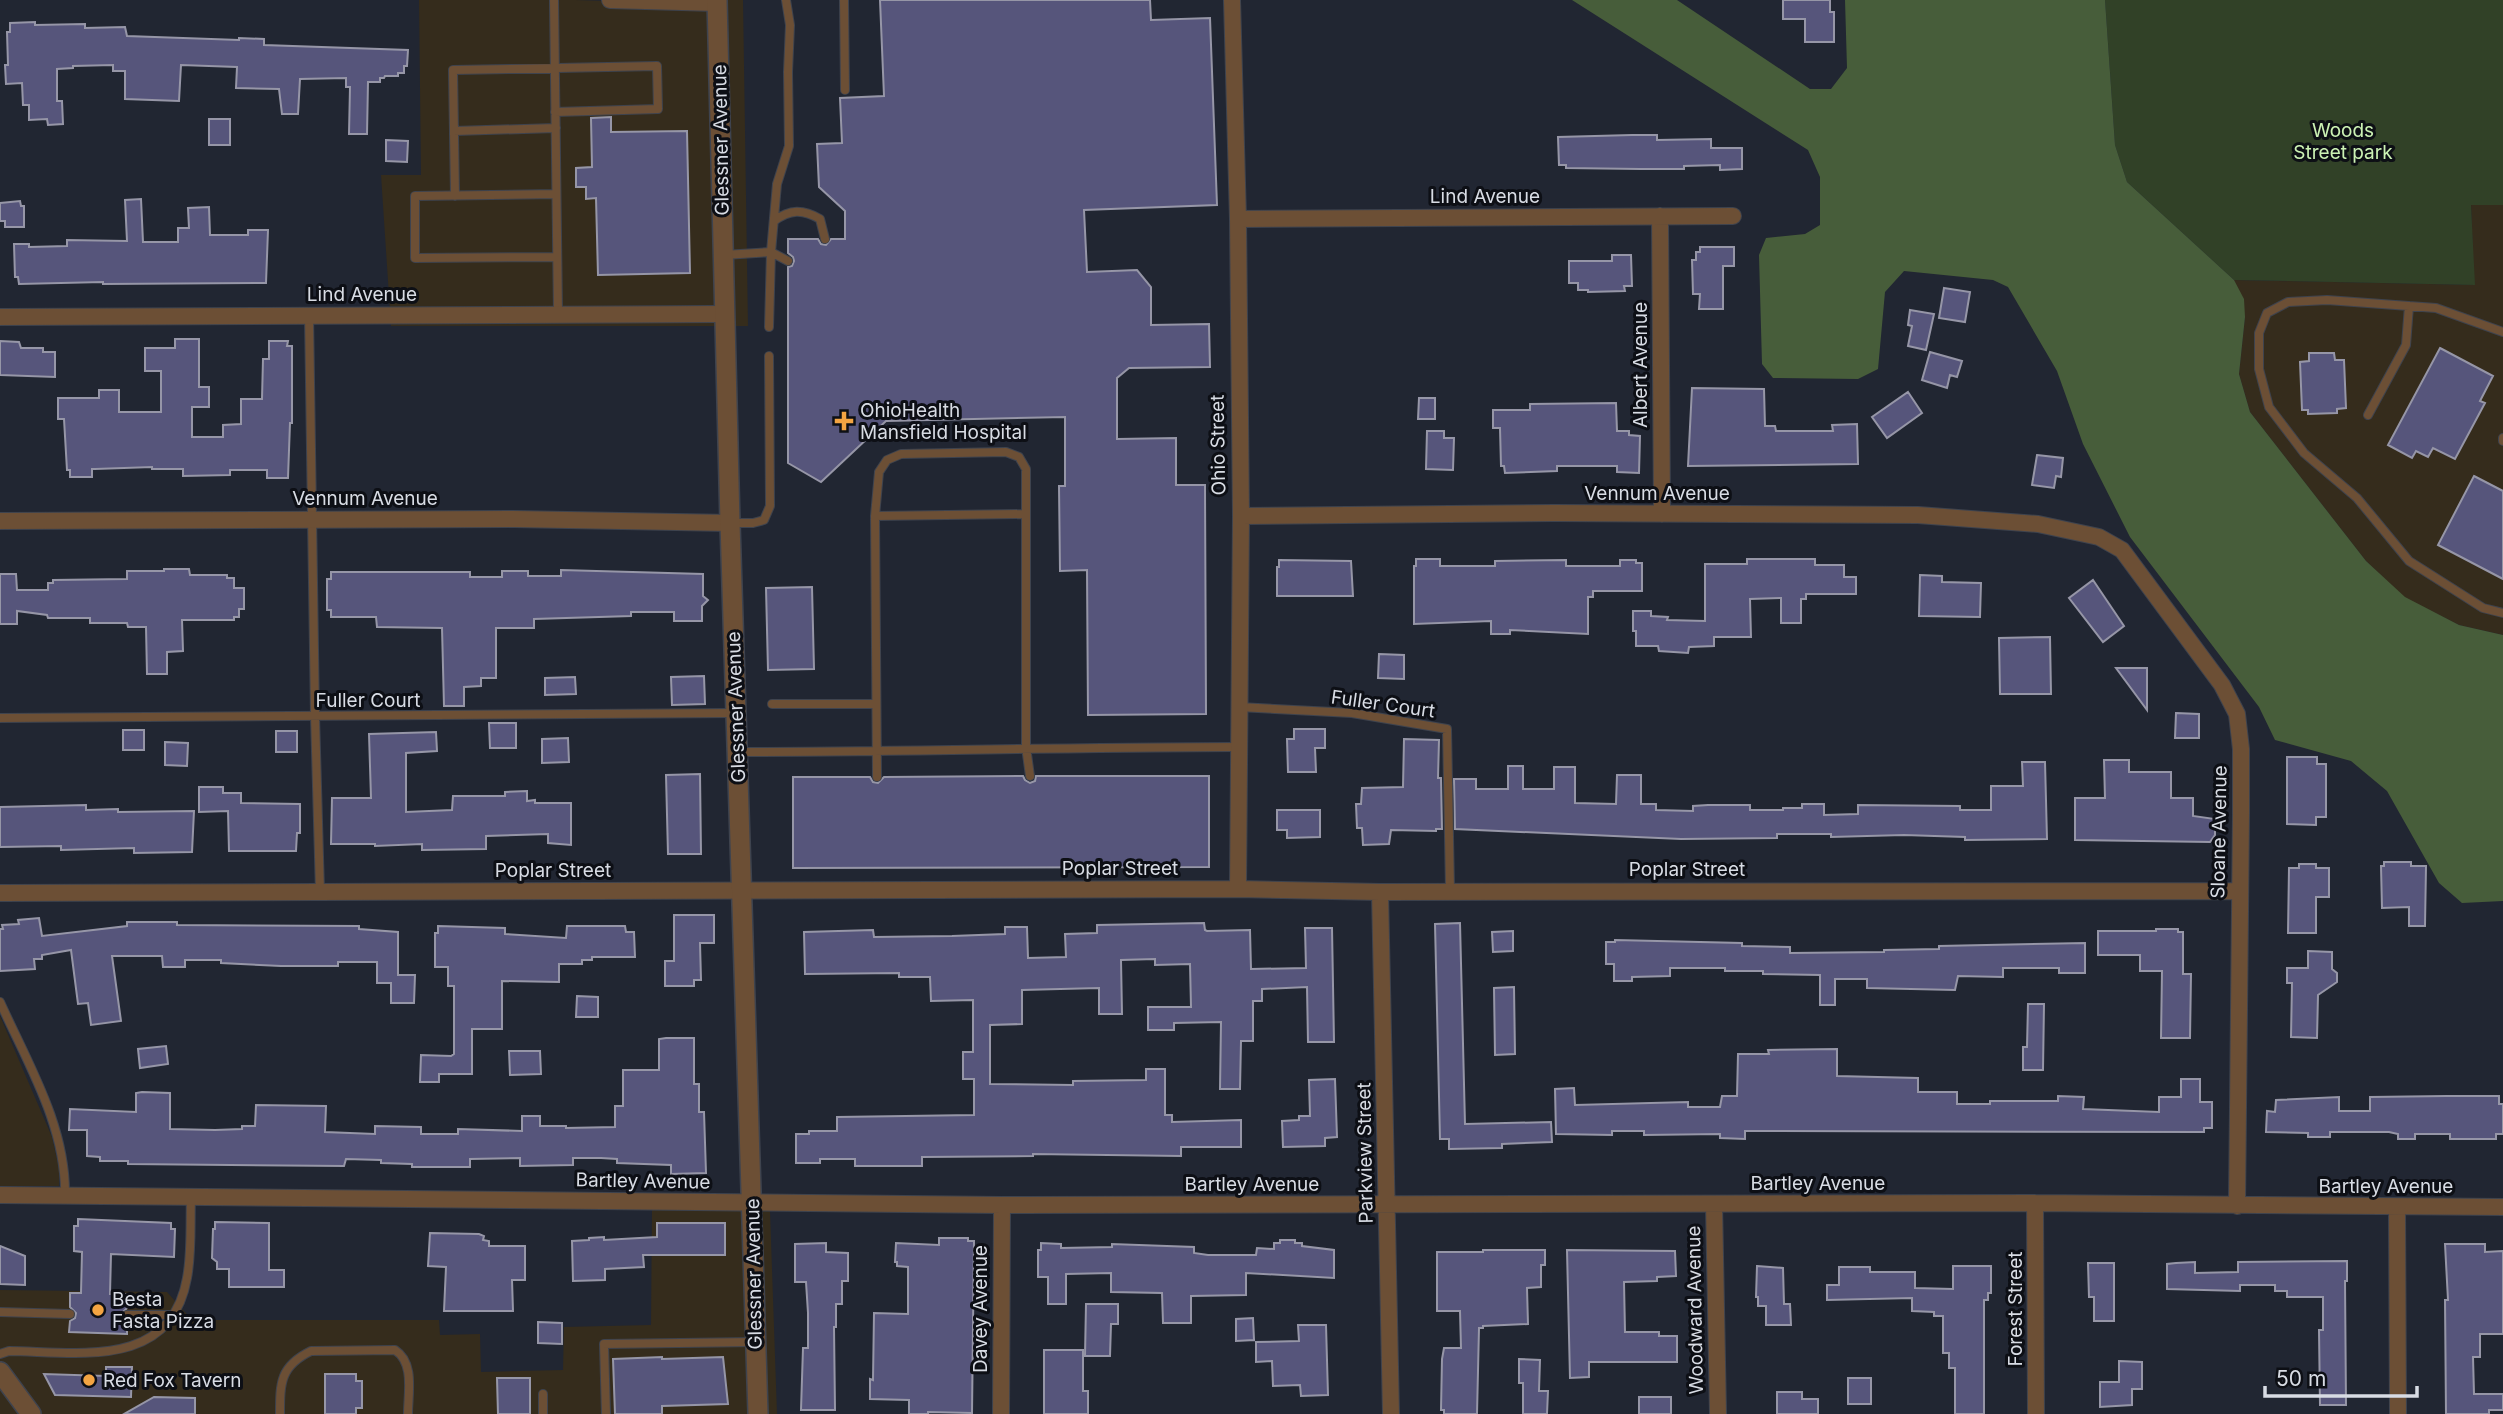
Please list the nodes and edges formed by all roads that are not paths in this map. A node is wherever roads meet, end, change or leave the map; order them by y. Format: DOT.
graph roads {
  1 [pos="554,0"];
  2 [pos="610,0"];
  3 [pos="786,0"];
  4 [pos="844,0"];
  5 [pos="1232,0"];
  6 [pos="722,1"];
  7 [pos="555,67"];
  8 [pos="845,90"];
  9 [pos="555,112"];
  10 [pos="556,128"];
  11 [pos="454,131"];
  12 [pos="556,194"];
  13 [pos="455,196"];
  14 [pos="1660,216"];
  15 [pos="1734,216"];
  16 [pos="1238,219"];
  17 [pos="774,221"];
  18 [pos="825,239"];
  19 [pos="771,252"];
  20 [pos="724,255"];
  21 [pos="557,257"];
  22 [pos="788,261"];
  23 [pos="2409,306"];
  24 [pos="558,314"];
  25 [pos="725,314"];
  26 [pos="309,315"];
  27 [pos="0,317"];
  28 [pos="769,327"];
  29 [pos="2502,328"];
  30 [pos="769,356"];
  31 [pos="2368,415"];
  32 [pos="1026,514"];
  33 [pos="1662,514"];
  34 [pos="875,516"];
  35 [pos="1241,516"];
  36 [pos="311,519"];
  37 [pos="0,521"];
  38 [pos="730,523"];
  39 [pos="2072,531"];
  40 [pos="2503,613"];
  41 [pos="772,704"];
  42 [pos="876,704"];
  43 [pos="1239,707"];
  44 [pos="737,713"];
  45 [pos="314,716"];
  46 [pos="0,719"];
  47 [pos="1026,747"];
  48 [pos="1238,747"];
  49 [pos="876,750"];
  50 [pos="738,752"];
  51 [pos="1030,776"];
  52 [pos="877,777"];
  53 [pos="1238,889"];
  54 [pos="1450,890"];
  55 [pos="742,891"];
  56 [pos="2239,891"];
  57 [pos="320,892"];
  58 [pos="1380,892"];
  59 [pos="0,893"];
  60 [pos="0,1002"];
  61 [pos="0,1195"];
  62 [pos="65,1195"];
  63 [pos="191,1197"];
  64 [pos="752,1203"];
  65 [pos="2035,1203"];
  66 [pos="1714,1204"];
  67 [pos="1002,1205"];
  68 [pos="1388,1206"];
  69 [pos="2236,1206"];
  70 [pos="2397,1207"];
  71 [pos="2503,1207"];
  72 [pos="0,1312"];
  73 [pos="70,1314"];
  74 [pos="127,1315"];
  75 [pos="173,1315"];
  76 [pos="755,1342"];
  77 [pos="0,1354"];
  78 [pos="0,1372"];
  79 [pos="542,1394"];
  80 [pos="31,1414"];
  81 [pos="280,1414"];
  82 [pos="408,1414"];
  83 [pos="543,1414"];
  84 [pos="606,1414"];
  85 [pos="758,1414"];
  86 [pos="1001,1414"];
  87 [pos="1391,1414"];
  88 [pos="1718,1414"];
  89 [pos="2036,1414"];
  90 [pos="2398,1414"];
  1 -- 7 [label="lane"];
  2 -- 6 [label="street"];
  3 -- 17 [label="lane"];
  4 -- 8 [label="lane"];
  5 -- 16 [label="street, Ohio Street"];
  6 -- 20 [label="street, Glessner Avenue"];
  7 -- 9 [label="lane"];
  7 -- 9 [label="lane"];
  7 -- 11 [label="lane"];
  9 -- 10 [label="lane"];
  10 -- 11 [label="lane"];
  10 -- 12 [label="lane"];
  11 -- 13 [label="lane"];
  12 -- 13 [label="lane"];
  12 -- 21 [label="lane"];
  13 -- 21 [label="lane"];
  14 -- 15 [label="street, Lind Avenue"];
  14 -- 16 [label="street, Lind Avenue"];
  14 -- 33 [label="street, Albert Avenue"];
  16 -- 35 [label="street, Ohio Street"];
  17 -- 18 [label="lane"];
  17 -- 19 [label="lane"];
  19 -- 20 [label="lane"];
  19 -- 22 [label="lane"];
  19 -- 28 [label="lane"];
  20 -- 25 [label="street, Glessner Avenue"];
  21 -- 24 [label="lane"];
  23 -- 29 [label="lane"];
  23 -- 31 [label="lane"];
  23 -- 40 [label="lane"];
  24 -- 25 [label="street, Lind Avenue"];
  24 -- 26 [label="street, Lind Avenue"];
  25 -- 38 [label="street, Glessner Avenue"];
  26 -- 27 [label="street, Lind Avenue"];
  26 -- 36 [label="lane"];
  30 -- 38 [label="lane"];
  32 -- 34 [label="lane"];
  32 -- 34 [label="lane"];
  32 -- 47 [label="lane"];
  33 -- 35 [label="street, Vennum Avenue"];
  33 -- 39 [label="street, Vennum Avenue"];
  34 -- 42 [label="lane"];
  35 -- 43 [label="street, Ohio Street"];
  36 -- 37 [label="street, Vennum Avenue"];
  36 -- 38 [label="street, Vennum Avenue"];
  36 -- 45 [label="lane"];
  38 -- 44 [label="street, Glessner Avenue"];
  39 -- 56 [label="street, Sloane Avenue"];
  41 -- 42 [label="lane"];
  42 -- 49 [label="lane"];
  43 -- 48 [label="street, Ohio Street"];
  43 -- 54 [label="lane, Fuller Court"];
  44 -- 45 [label="lane, Fuller Court"];
  44 -- 50 [label="street, Glessner Avenue"];
  45 -- 46 [label="lane, Fuller Court"];
  45 -- 57 [label="lane"];
  47 -- 48 [label="lane"];
  47 -- 49 [label="lane"];
  47 -- 51 [label="lane"];
  48 -- 53 [label="street, Ohio Street"];
  49 -- 50 [label="lane"];
  49 -- 52 [label="lane"];
  50 -- 55 [label="street, Glessner Avenue"];
  53 -- 55 [label="street, Poplar Street"];
  53 -- 58 [label="street, Poplar Street"];
  54 -- 56 [label="street, Poplar Street"];
  54 -- 58 [label="street, Poplar Street"];
  55 -- 57 [label="street, Poplar Street"];
  55 -- 64 [label="street, Glessner Avenue"];
  56 -- 69 [label="street, Sloane Avenue"];
  57 -- 59 [label="street, Poplar Street"];
  58 -- 68 [label="street, Parkview Street"];
  60 -- 62 [label="lane"];
  61 -- 62 [label="street, Bartley Avenue"];
  62 -- 63 [label="street, Bartley Avenue"];
  63 -- 64 [label="street, Bartley Avenue"];
  63 -- 75 [label="lane"];
  64 -- 67 [label="street, Bartley Avenue"];
  64 -- 76 [label="street, Glessner Avenue"];
  65 -- 66 [label="street, Bartley Avenue"];
  65 -- 69 [label="street, Bartley Avenue"];
  65 -- 89 [label="street, Forest Street"];
  66 -- 68 [label="street, Bartley Avenue"];
  66 -- 88 [label="street, Woodward Avenue"];
  67 -- 68 [label="street, Bartley Avenue"];
  67 -- 86 [label="street, Davey Avenue"];
  68 -- 87 [label="street, Parkview Street"];
  69 -- 70 [label="street, Bartley Avenue"];
  70 -- 71 [label="street, Bartley Avenue"];
  70 -- 90 [label="street"];
  72 -- 73 [label="lane"];
  74 -- 75 [label="lane"];
  75 -- 77 [label="lane"];
  76 -- 84 [label="lane"];
  76 -- 85 [label="street, Glessner Avenue"];
  78 -- 80 [label="street"];
  79 -- 83 [label="lane"];
  81 -- 82 [label="lane"];
}
